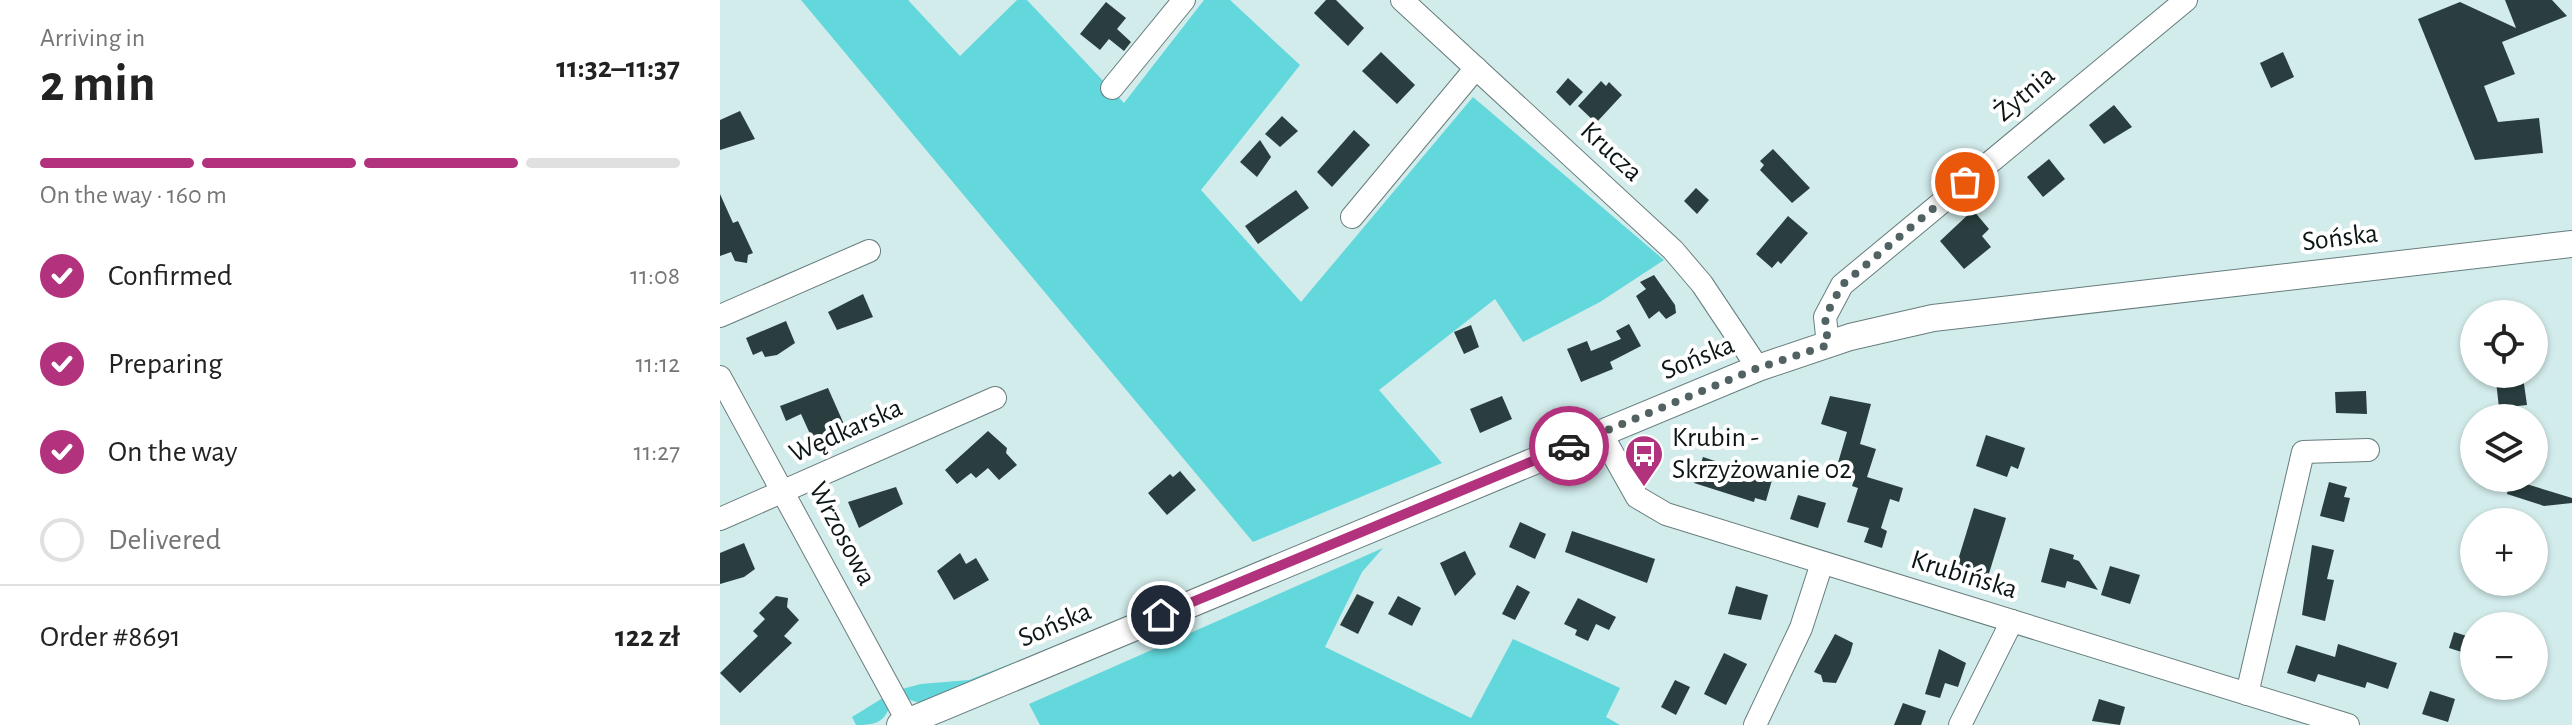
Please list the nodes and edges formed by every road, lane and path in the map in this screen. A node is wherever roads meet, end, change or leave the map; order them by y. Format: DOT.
graph roads {
  1 [pos="1184,0"];
  2 [pos="1402,0"];
  3 [pos="2186,0"];
  4 [pos="1476,68"];
  5 [pos="1112,88"];
  6 [pos="1352,217"];
  7 [pos="2572,244"];
  8 [pos="869,251"];
  9 [pos="720,316"];
  10 [pos="1828,345"];
  11 [pos="1758,368"];
  12 [pos="720,377"];
  13 [pos="995,398"];
  14 [pos="1601,433"];
  15 [pos="2368,450"];
  16 [pos="784,491"];
  17 [pos="720,519"];
  18 [pos="1822,563"];
  19 [pos="2012,621"];
  20 [pos="2247,694"];
  21 [pos="904,723"];
  22 [pos="1755,725"];
  23 [pos="1960,725"];
  24 [pos="2348,725"];
  1 -- 5 [label="street"];
  2 -- 4 [label="street, Krucza"];
  3 -- 10 [label="street, Żytnia"];
  4 -- 6 [label="street"];
  4 -- 11 [label="street, Krucza"];
  7 -- 10 [label="street, Sońska"];
  8 -- 9 [label="street"];
  10 -- 11 [label="street, Sońska"];
  11 -- 14 [label="street, Sońska"];
  12 -- 16 [label="street, Wrzosowa"];
  13 -- 16 [label="street, Wędkarska"];
  14 -- 18 [label="street, Krubińska"];
  14 -- 21 [label="street, Sońska"];
  15 -- 20 [label="street"];
  16 -- 17 [label="street, Wędkarska"];
  16 -- 21 [label="street, Wrzosowa"];
  18 -- 19 [label="street, Krubińska"];
  18 -- 22 [label="street"];
  19 -- 20 [label="street, Krubińska"];
  19 -- 23 [label="street"];
  20 -- 24 [label="street, Krubińska"];
}
